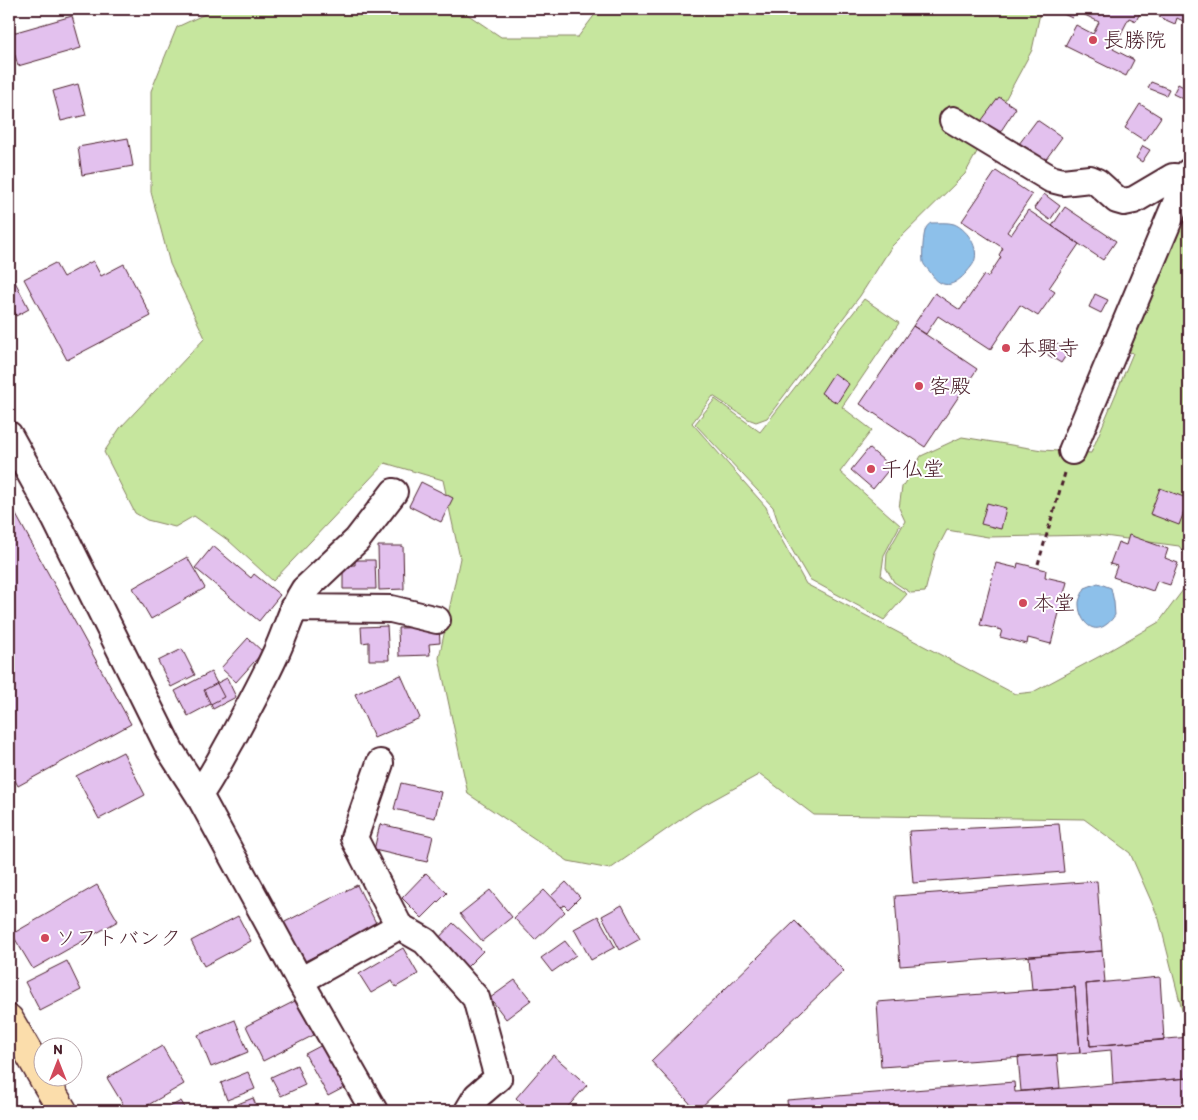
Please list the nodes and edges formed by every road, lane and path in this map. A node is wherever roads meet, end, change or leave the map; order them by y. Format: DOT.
graph roads {
  1 [pos="953,120"];
  2 [pos="1188,175"];
  3 [pos="9,435"];
  4 [pos="1072,451"];
  5 [pos="394,492"];
  6 [pos="1038,564"];
  7 [pos="293,608"];
  8 [pos="436,620"];
  9 [pos="380,764"];
  10 [pos="199,795"];
  11 [pos="399,926"];
  12 [pos="300,981"];
  13 [pos="9,1019"];
  14 [pos="32,1058"];
  15 [pos="49,1088"];
  16 [pos="63,1111"];
  17 [pos="374,1111"];
  18 [pos="468,1111"];
  1 -- 2 [label="street"];
  2 -- 4 [label="street"];
  3 -- 10 [label="street"];
  4 -- 6 [label="path"];
  5 -- 7 [label="street"];
  7 -- 8 [label="street"];
  7 -- 10 [label="street"];
  9 -- 11 [label="street"];
  10 -- 12 [label="street"];
  11 -- 12 [label="street"];
  11 -- 18 [label="street"];
  12 -- 17 [label="street"];
  13 -- 14 [label="highway"];
  15 -- 16 [label="highway"];
}
